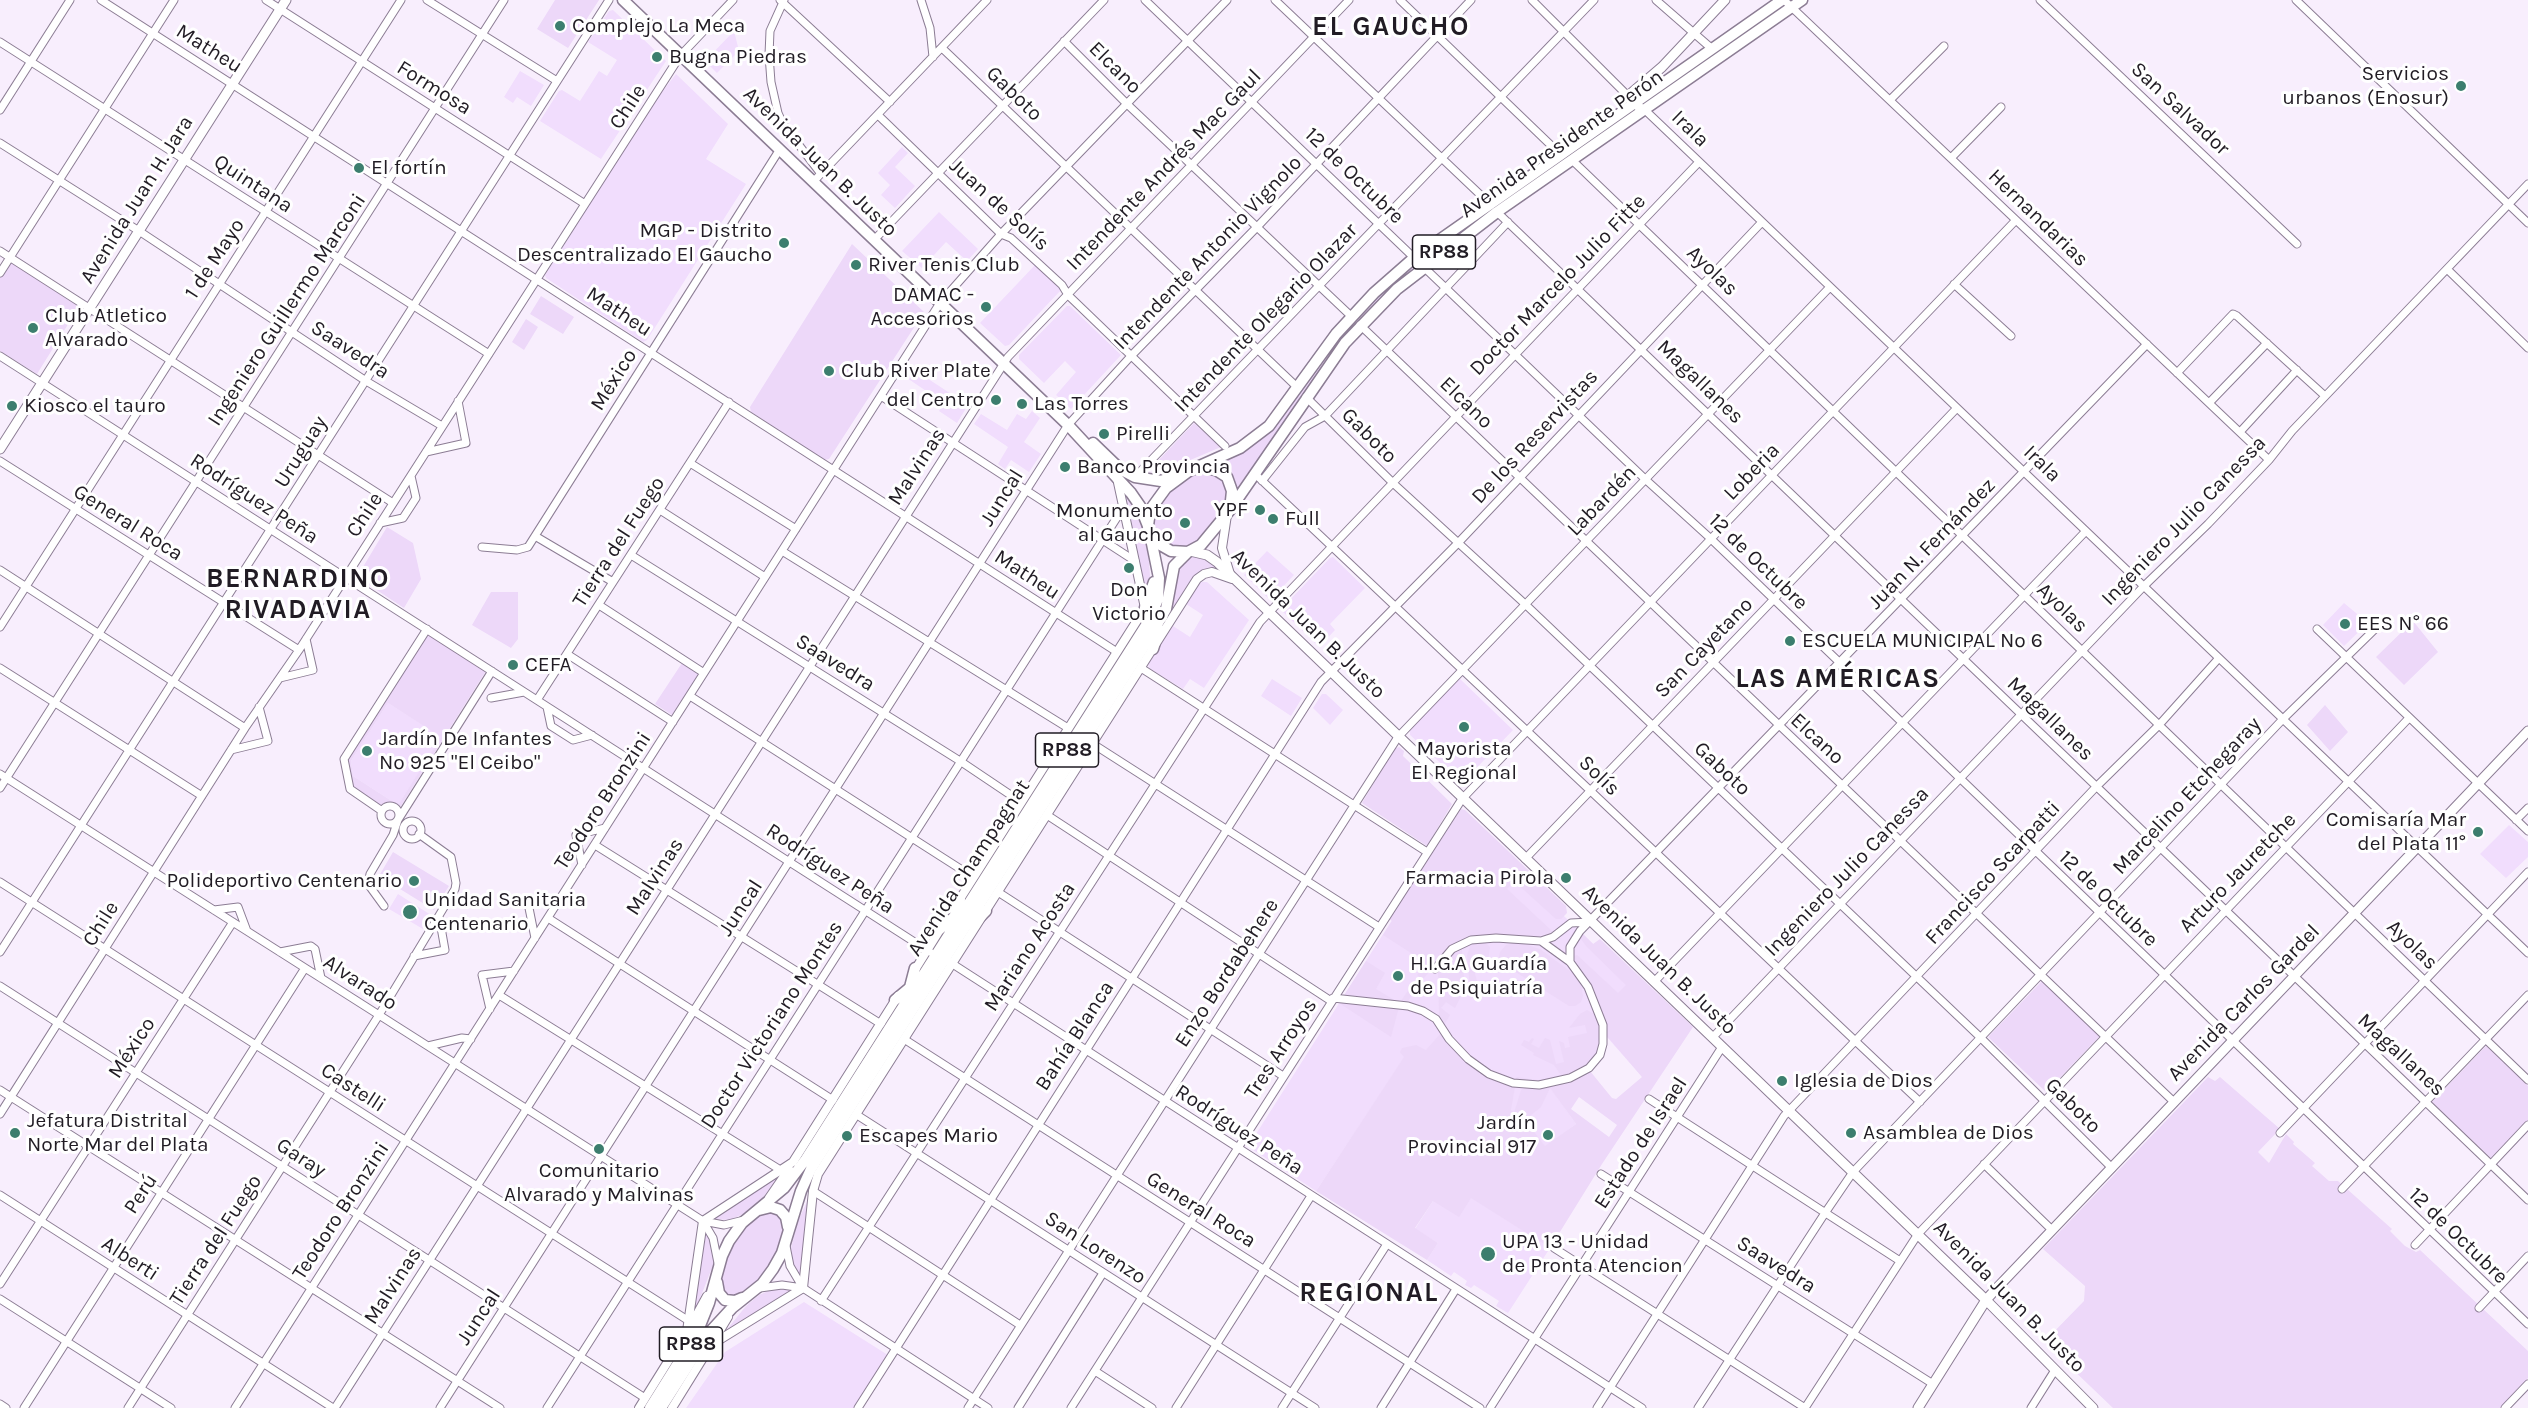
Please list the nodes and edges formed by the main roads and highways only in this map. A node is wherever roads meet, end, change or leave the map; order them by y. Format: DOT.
graph roads {
  1 [pos="286,0"];
  2 [pos="623,0"];
  3 [pos="1725,0"];
  4 [pos="1802,0"];
  5 [pos="1786,2"];
  6 [pos="1631,99"];
  7 [pos="1645,110"];
  8 [pos="1356,321"];
  9 [pos="1068,425"];
  10 [pos="0,450"];
  11 [pos="1192,470"];
  12 [pos="1228,512"];
  13 [pos="1149,530"];
  14 [pos="1189,552"];
  15 [pos="1158,564"];
  16 [pos="1145,608"];
  17 [pos="1166,609"];
  18 [pos="1153,649"];
  19 [pos="2528,731"];
  20 [pos="973,906"];
  21 [pos="953,937"];
  22 [pos="928,977"];
  23 [pos="908,1008"];
  24 [pos="751,1216"];
  25 [pos="788,1228"];
  26 [pos="717,1271"];
  27 [pos="751,1293"];
  28 [pos="1986,1300"];
  29 [pos="648,1403"];
  30 [pos="2088,1406"];
  31 [pos="661,1408"];
  32 [pos="1918,1408"];
  1 -- 10 [label="main road, Avenida Juan H. Jara"];
  2 -- 9 [label="main road, Avenida Juan B. Justo"];
  3 -- 6 [label="main road"];
  4 -- 5 [label="main road, Avenida Presidente Perón / RP88"];
  5 -- 6 [label="main road, Avenida Presidente Perón / RP88"];
  5 -- 7 [label="main road, Avenida Presidente Perón / RP88"];
  6 -- 7 [label="main road, Irala"];
  6 -- 8 [label="main road, Avenida Presidente Perón / RP88"];
  7 -- 8 [label="main road, Avenida Presidente Perón / RP88"];
  8 -- 11 [label="main road, Avenida Presidente Perón / RP88"];
  8 -- 12 [label="main road, Avenida Presidente Perón / RP88"];
  9 -- 11 [label="main road, Avenida Juan B. Justo"];
  9 -- 13 [label="main road, Avenida Juan B. Justo"];
  11 -- 12 [label="main road"];
  11 -- 13 [label="main road, RP88"];
  12 -- 14 [label="main road, RP88"];
  13 -- 14 [label="main road"];
  13 -- 15 [label="main road, Avenida Champagnat / RP88"];
  14 -- 17 [label="main road, Avenida Champagnat / RP88"];
  14 -- 28 [label="main road, Avenida Juan B. Justo"];
  15 -- 16 [label="main road"];
  15 -- 20 [label="main road, Avenida Champagnat / RP88"];
  17 -- 18 [label="main road"];
  17 -- 20 [label="main road, Avenida Champagnat / RP88"];
  19 -- 28 [label="main road, Avenida Carlos Gardel"];
  20 -- 21 [label="main road, Avenida Champagnat / RP88"];
  20 -- 21 [label="main road"];
  20 -- 21 [label="main road"];
  21 -- 22 [label="main road, Avenida Champagnat / RP88"];
  22 -- 23 [label="main road, Avenida Champagnat / RP88"];
  22 -- 23 [label="main road"];
  22 -- 23 [label="main road"];
  23 -- 24 [label="main road, Avenida Champagnat / RP88"];
  23 -- 25 [label="main road, Avenida Champagnat / RP88"];
  24 -- 25 [label="main road"];
  24 -- 26 [label="main road, Avenida Champagnat / RP88"];
  25 -- 27 [label="main road, Avenida Champagnat / RP88"];
  26 -- 27 [label="main road, RP88"];
  26 -- 29 [label="main road, Avenida Champagnat / RP88"];
  27 -- 31 [label="main road, Avenida Champagnat / RP88"];
  28 -- 30 [label="main road, Avenida Juan B. Justo"];
  28 -- 32 [label="main road, Avenida Carlos Gardel"];
}
